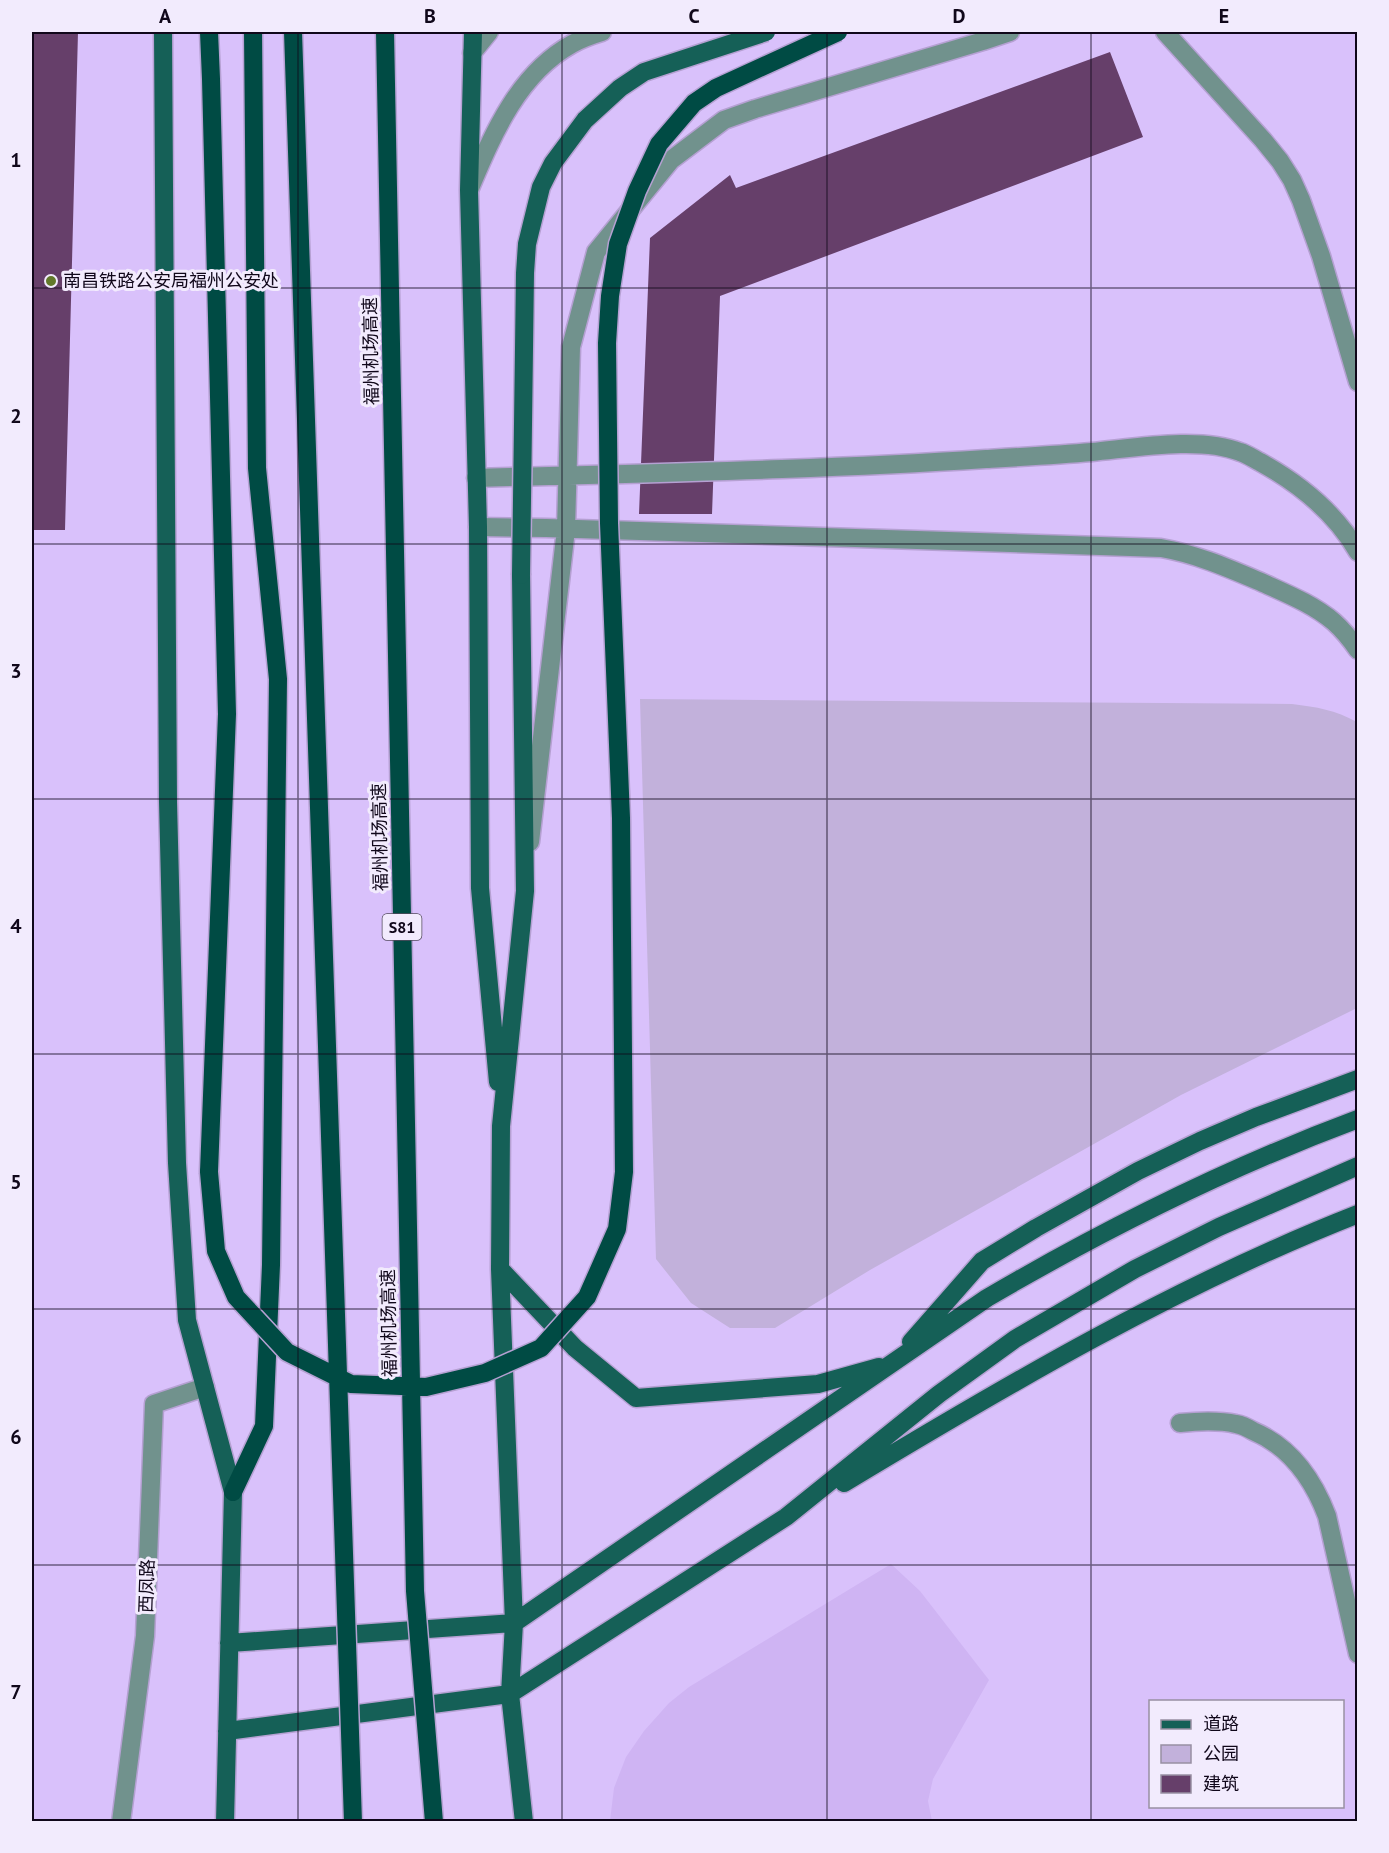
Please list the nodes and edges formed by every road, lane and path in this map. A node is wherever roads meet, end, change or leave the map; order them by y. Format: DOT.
graph roads {
  1 [pos="163,32"];
  2 [pos="208,32"];
  3 [pos="253,32"];
  4 [pos="292,32"];
  5 [pos="385,32"];
  6 [pos="472,32"];
  7 [pos="489,32"];
  8 [pos="602,32"];
  9 [pos="766,32"];
  10 [pos="838,32"];
  11 [pos="1010,32"];
  12 [pos="1165,32"];
  13 [pos="472,53"];
  14 [pos="469,190"];
  15 [pos="1358,382"];
  16 [pos="567,475"];
  17 [pos="476,478"];
  18 [pos="477,527"];
  19 [pos="566,529"];
  20 [pos="1358,552"];
  21 [pos="1358,650"];
  22 [pos="525,891"];
  23 [pos="1358,1079"];
  24 [pos="1358,1119"];
  25 [pos="501,1126"];
  26 [pos="1358,1166"];
  27 [pos="1358,1214"];
  28 [pos="500,1269"];
  29 [pos="893,1363"];
  30 [pos="205,1387"];
  31 [pos="1180,1423"];
  32 [pos="233,1492"];
  33 [pos="786,1518"];
  34 [pos="514,1623"];
  35 [pos="230,1643"];
  36 [pos="1358,1653"];
  37 [pos="510,1694"];
  38 [pos="227,1731"];
  39 [pos="121,1821"];
  40 [pos="225,1821"];
  41 [pos="353,1821"];
  42 [pos="434,1821"];
  43 [pos="524,1821"];
  1 -- 30 [label="main road"];
  2 -- 10 [label="highway, bridge"];
  3 -- 32 [label="highway"];
  4 -- 41 [label="highway, bridge"];
  5 -- 42 [label="highway, 福州机场高速 / S81, bridge"];
  6 -- 13 [label="main road"];
  7 -- 13 [label="street"];
  8 -- 14 [label="street"];
  9 -- 22 [label="main road, bridge"];
  11 -- 16 [label="street"];
  12 -- 15 [label="street"];
  13 -- 14 [label="main road"];
  14 -- 17 [label="main road"];
  16 -- 17 [label="street"];
  16 -- 19 [label="street"];
  16 -- 20 [label="street"];
  17 -- 18 [label="main road"];
  18 -- 19 [label="street"];
  18 -- 25 [label="main road"];
  19 -- 21 [label="street"];
  19 -- 22 [label="street"];
  22 -- 25 [label="main road"];
  23 -- 29 [label="main road"];
  24 -- 29 [label="main road"];
  25 -- 28 [label="main road"];
  26 -- 33 [label="main road"];
  27 -- 33 [label="main road"];
  28 -- 29 [label="main road"];
  28 -- 34 [label="main road"];
  29 -- 34 [label="main road"];
  30 -- 32 [label="main road"];
  30 -- 39 [label="street, 西凤路"];
  31 -- 36 [label="street"];
  32 -- 35 [label="main road"];
  33 -- 37 [label="main road"];
  34 -- 35 [label="main road"];
  34 -- 37 [label="main road"];
  35 -- 38 [label="main road"];
  37 -- 38 [label="main road"];
  37 -- 43 [label="main road"];
  38 -- 40 [label="main road"];
}
